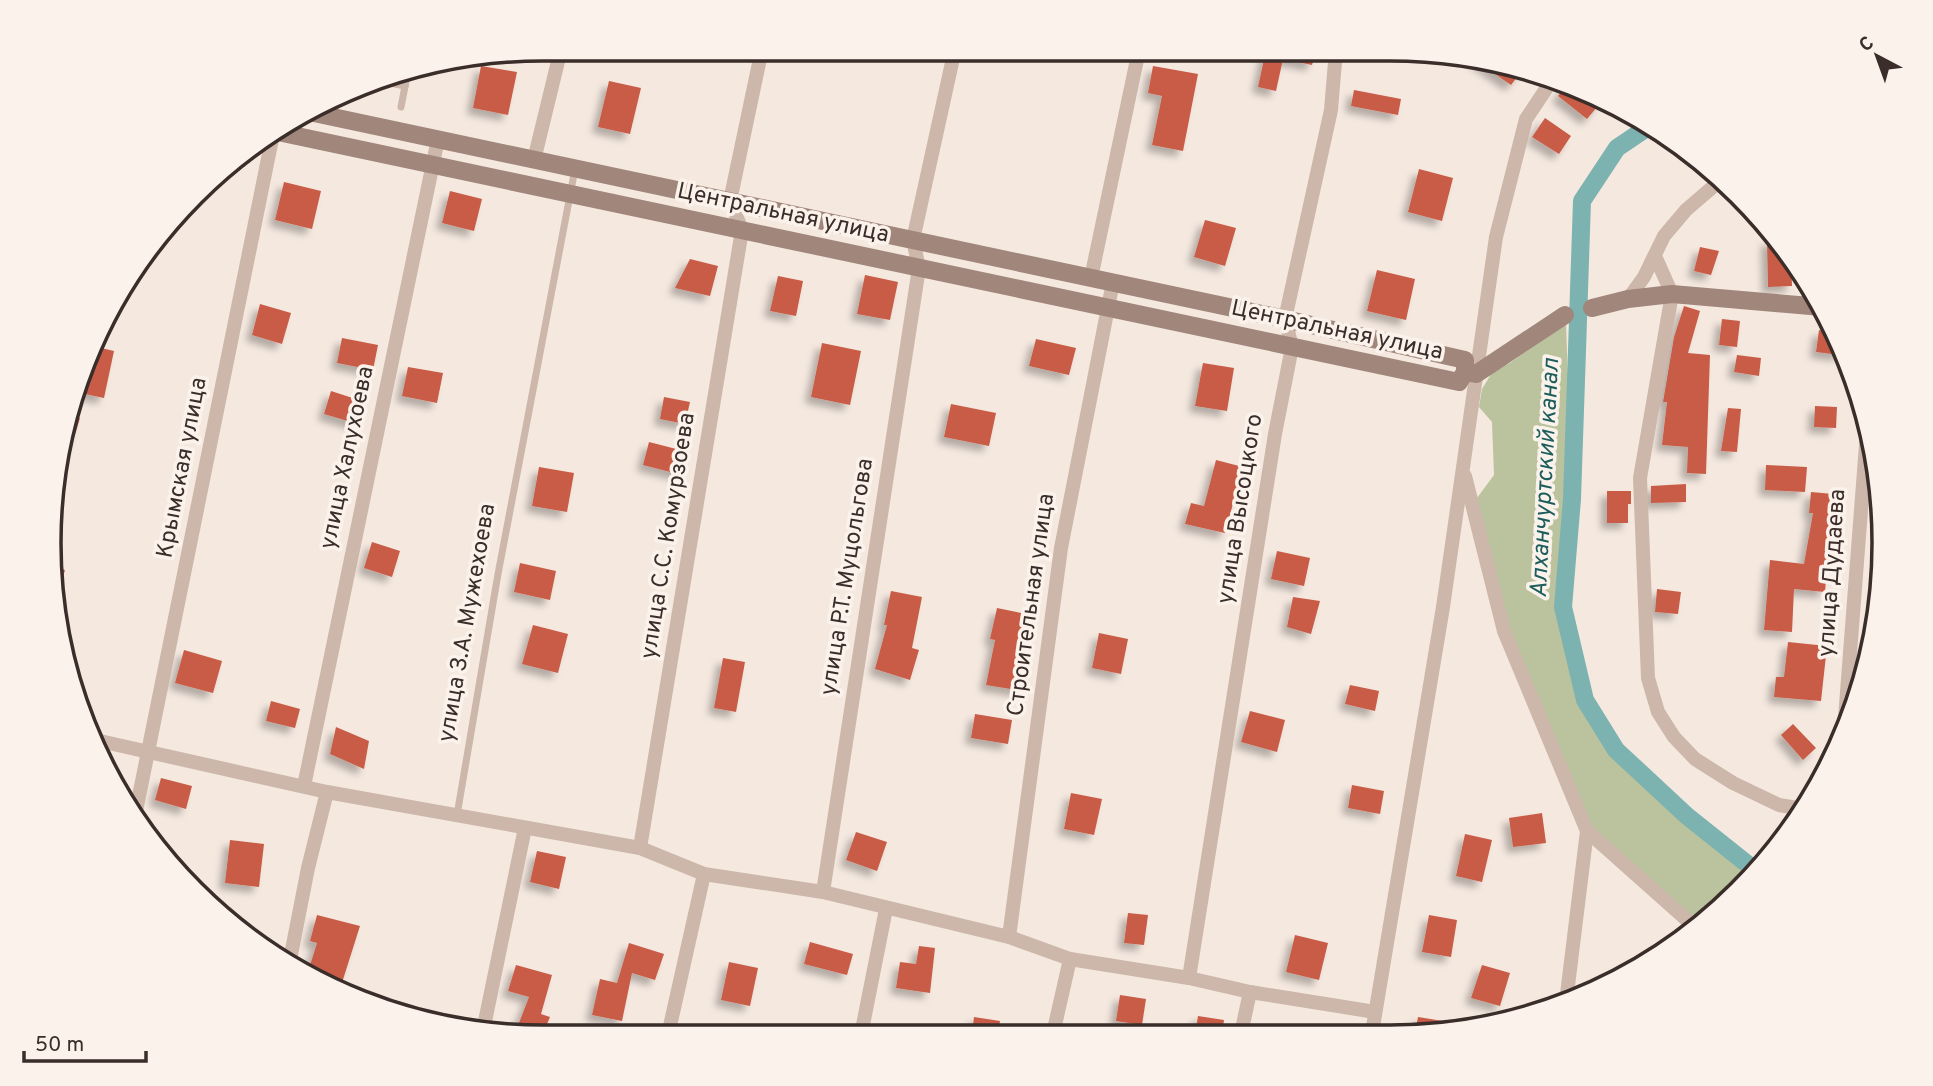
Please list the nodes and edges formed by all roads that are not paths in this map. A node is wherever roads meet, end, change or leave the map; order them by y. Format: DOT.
graph roads {
  1 [pos="558,61"];
  2 [pos="759,61"];
  3 [pos="953,61"];
  4 [pos="1137,61"];
  5 [pos="1335,61"];
  6 [pos="406,82"];
  7 [pos="397,84"];
  8 [pos="405,86"];
  9 [pos="1547,88"];
  10 [pos="401,107"];
  11 [pos="323,115"];
  12 [pos="286,135"];
  13 [pos="438,139"];
  14 [pos="273,144"];
  15 [pos="534,160"];
  16 [pos="431,165"];
  17 [pos="575,169"];
  18 [pos="1713,186"];
  19 [pos="570,194"];
  20 [pos="730,201"];
  21 [pos="742,230"];
  22 [pos="913,240"];
  23 [pos="1656,256"];
  24 [pos="919,268"];
  25 [pos="1091,278"];
  26 [pos="1113,282"];
  27 [pos="1672,294"];
  28 [pos="1628,299"];
  29 [pos="1809,306"];
  30 [pos="1108,308"];
  31 [pos="1592,308"];
  32 [pos="1565,316"];
  33 [pos="1285,319"];
  34 [pos="1292,347"];
  35 [pos="1470,373"];
  36 [pos="1865,463"];
  37 [pos="1464,469"];
  38 [pos="1847,695"];
  39 [pos="105,743"];
  40 [pos="149,754"];
  41 [pos="304,786"];
  42 [pos="327,792"];
  43 [pos="138,804"];
  44 [pos="1793,807"];
  45 [pos="457,815"];
  46 [pos="525,828"];
  47 [pos="1587,831"];
  48 [pos="640,848"];
  49 [pos="704,874"];
  50 [pos="823,892"];
  51 [pos="886,909"];
  52 [pos="1688,921"];
  53 [pos="1009,937"];
  54 [pos="291,954"];
  55 [pos="1070,959"];
  56 [pos="1189,978"];
  57 [pos="1567,990"];
  58 [pos="1250,992"];
  59 [pos="1375,1012"];
  60 [pos="485,1021"];
  61 [pos="670,1025"];
  62 [pos="862,1025"];
  63 [pos="1055,1025"];
  64 [pos="1243,1025"];
  65 [pos="1373,1025"];
  1 -- 15 [label="street"];
  2 -- 20 [label="street"];
  3 -- 22 [label="street"];
  4 -- 25 [label="street"];
  5 -- 33 [label="street, улица Высоцкого"];
  6 -- 8 [label="lane"];
  7 -- 8 [label="lane"];
  8 -- 10 [label="lane"];
  9 -- 35 [label="street"];
  11 -- 13 [label="street, Центральная улица"];
  12 -- 16 [label="street, Центральная улица"];
  13 -- 15 [label="street, Центральная улица"];
  13 -- 16 [label="street, улица Халухоева"];
  14 -- 40 [label="street, Крымская улица"];
  15 -- 17 [label="street, Центральная улица"];
  16 -- 19 [label="street, Центральная улица"];
  16 -- 41 [label="street, улица Халухоева"];
  17 -- 19 [label="lane, улица З.А. Мужехоева"];
  17 -- 20 [label="street, Центральная улица"];
  18 -- 23 [label="street"];
  19 -- 21 [label="street, Центральная улица"];
  19 -- 45 [label="lane, улица З.А. Мужехоева"];
  20 -- 21 [label="street"];
  20 -- 22 [label="street, Центральная улица"];
  21 -- 24 [label="street, Центральная улица"];
  21 -- 48 [label="street, улица С.С. Комурзоева"];
  22 -- 24 [label="street"];
  22 -- 25 [label="street, Центральная улица"];
  23 -- 27 [label="street"];
  23 -- 28 [label="street"];
  24 -- 30 [label="street, Центральная улица"];
  24 -- 50 [label="street, улица Р.Т. Муцольгова"];
  25 -- 26 [label="street, Центральная улица"];
  26 -- 30 [label="street, Строительная улица"];
  26 -- 33 [label="street, Центральная улица"];
  27 -- 28 [label="street"];
  27 -- 29 [label="street"];
  27 -- 44 [label="street"];
  28 -- 31 [label="street"];
  30 -- 34 [label="street, Центральная улица"];
  30 -- 53 [label="street, Строительная улица"];
  32 -- 35 [label="street"];
  33 -- 34 [label="street, улица Высоцкого"];
  33 -- 35 [label="street, Центральная улица"];
  34 -- 35 [label="street, Центральная улица"];
  34 -- 56 [label="street, улица Высоцкого"];
  35 -- 37 [label="street"];
  36 -- 38 [label="street, улица Дудаева"];
  37 -- 47 [label="street"];
  37 -- 59 [label="street"];
  39 -- 40 [label="street"];
  40 -- 41 [label="street"];
  40 -- 43 [label="street, Крымская улица"];
  41 -- 42 [label="street"];
  42 -- 45 [label="street"];
  42 -- 54 [label="street"];
  45 -- 46 [label="street"];
  46 -- 48 [label="street"];
  46 -- 60 [label="street"];
  47 -- 52 [label="street"];
  47 -- 57 [label="street"];
  48 -- 49 [label="street"];
  49 -- 50 [label="street"];
  49 -- 61 [label="street"];
  50 -- 51 [label="street"];
  51 -- 53 [label="street"];
  51 -- 62 [label="street"];
  53 -- 55 [label="street"];
  55 -- 56 [label="street"];
  55 -- 63 [label="street"];
  56 -- 58 [label="street"];
  58 -- 59 [label="street"];
  58 -- 64 [label="street"];
  59 -- 65 [label="street"];
}
